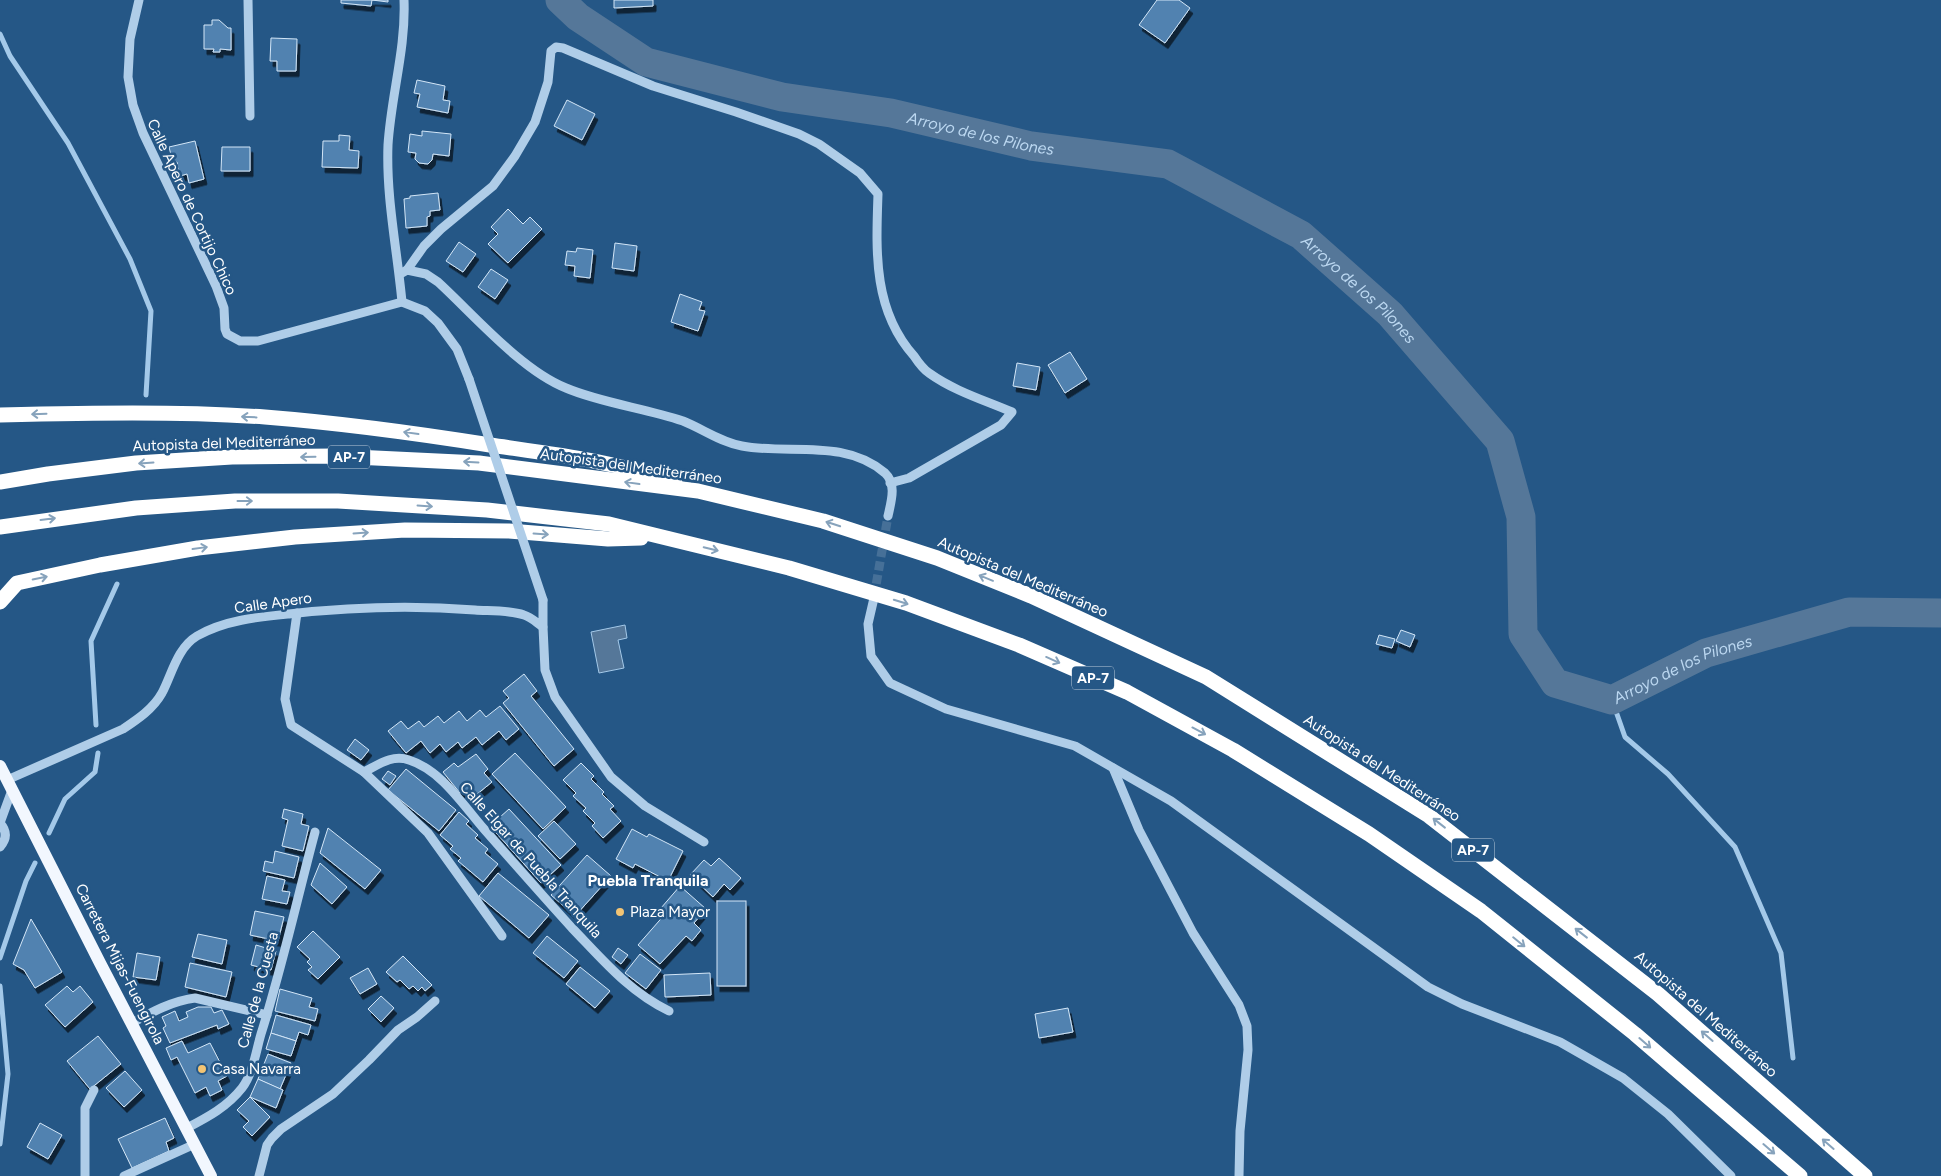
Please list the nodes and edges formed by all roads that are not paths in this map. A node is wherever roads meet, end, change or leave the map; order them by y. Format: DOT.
graph roads {
  1 [pos="139,0"];
  2 [pos="248,0"];
  3 [pos="404,0"];
  4 [pos="250,116"];
  5 [pos="403,272"];
  6 [pos="402,302"];
  7 [pos="0,415"];
  8 [pos="0,482"];
  9 [pos="890,483"];
  10 [pos="698,491"];
  11 [pos="888,516"];
  12 [pos="0,526"];
  13 [pos="664,538"];
  14 [pos="17,583"];
  15 [pos="0,588"];
  16 [pos="874,598"];
  17 [pos="0,602"];
  18 [pos="297,613"];
  19 [pos="543,627"];
  20 [pos="0,766"];
  21 [pos="1113,768"];
  22 [pos="364,772"];
  23 [pos="9,785"];
  24 [pos="315,832"];
  25 [pos="704,842"];
  26 [pos="0,848"];
  27 [pos="502,936"];
  28 [pos="435,1001"];
  29 [pos="669,1011"];
  30 [pos="267,1015"];
  31 [pos="132,1024"];
  32 [pos="94,1090"];
  33 [pos="187,1128"];
  34 [pos="195,1144"];
  35 [pos="85,1176"];
  36 [pos="124,1176"];
  37 [pos="212,1176"];
  38 [pos="259,1176"];
  39 [pos="1239,1176"];
  40 [pos="1731,1176"];
  41 [pos="1800,1176"];
  42 [pos="1865,1176"];
  1 -- 6 [label="street, Calle Apero de Cortijo Chico"];
  2 -- 4 [label="street"];
  3 -- 5 [label="street"];
  5 -- 6 [label="street"];
  5 -- 9 [label="street"];
  5 -- 9 [label="street"];
  6 -- 19 [label="street, bridge"];
  10 -- 7 [label="highway, one-way"];
  10 -- 8 [label="highway, Autopista del Mediterráneo / AP-7, one-way"];
  9 -- 11 [label="street"];
  42 -- 10 [label="highway, Autopista del Mediterráneo / AP-7, one-way"];
  12 -- 13 [label="highway, AP-7, one-way"];
  14 -- 13 [label="highway, one-way"];
  13 -- 41 [label="highway, AP-7, one-way"];
  14 -- 15 [label="highway"];
  14 -- 17 [label="highway"];
  16 -- 21 [label="street"];
  18 -- 19 [label="street, Calle Apero"];
  18 -- 22 [label="street"];
  18 -- 23 [label="street, Calle Apero"];
  19 -- 25 [label="street"];
  20 -- 23 [label="main road, Carretera Mijas-Fuengirola"];
  21 -- 39 [label="street"];
  21 -- 40 [label="street"];
  22 -- 27 [label="street"];
  22 -- 29 [label="street, Calle Elgar de Puebla Tranquila"];
  23 -- 26 [label="street"];
  23 -- 31 [label="main road, Carretera Mijas-Fuengirola"];
  24 -- 30 [label="street, Calle de la Cuesta"];
  28 -- 38 [label="street"];
  30 -- 31 [label="street"];
  30 -- 33 [label="street, Calle de la Cuesta"];
  31 -- 33 [label="main road, Carretera Mijas-Fuengirola"];
  32 -- 35 [label="street"];
  33 -- 34 [label="main road, Carretera Mijas-Fuengirola"];
  34 -- 36 [label="street"];
  34 -- 37 [label="main road, Carretera Mijas-Fuengirola"];
}
